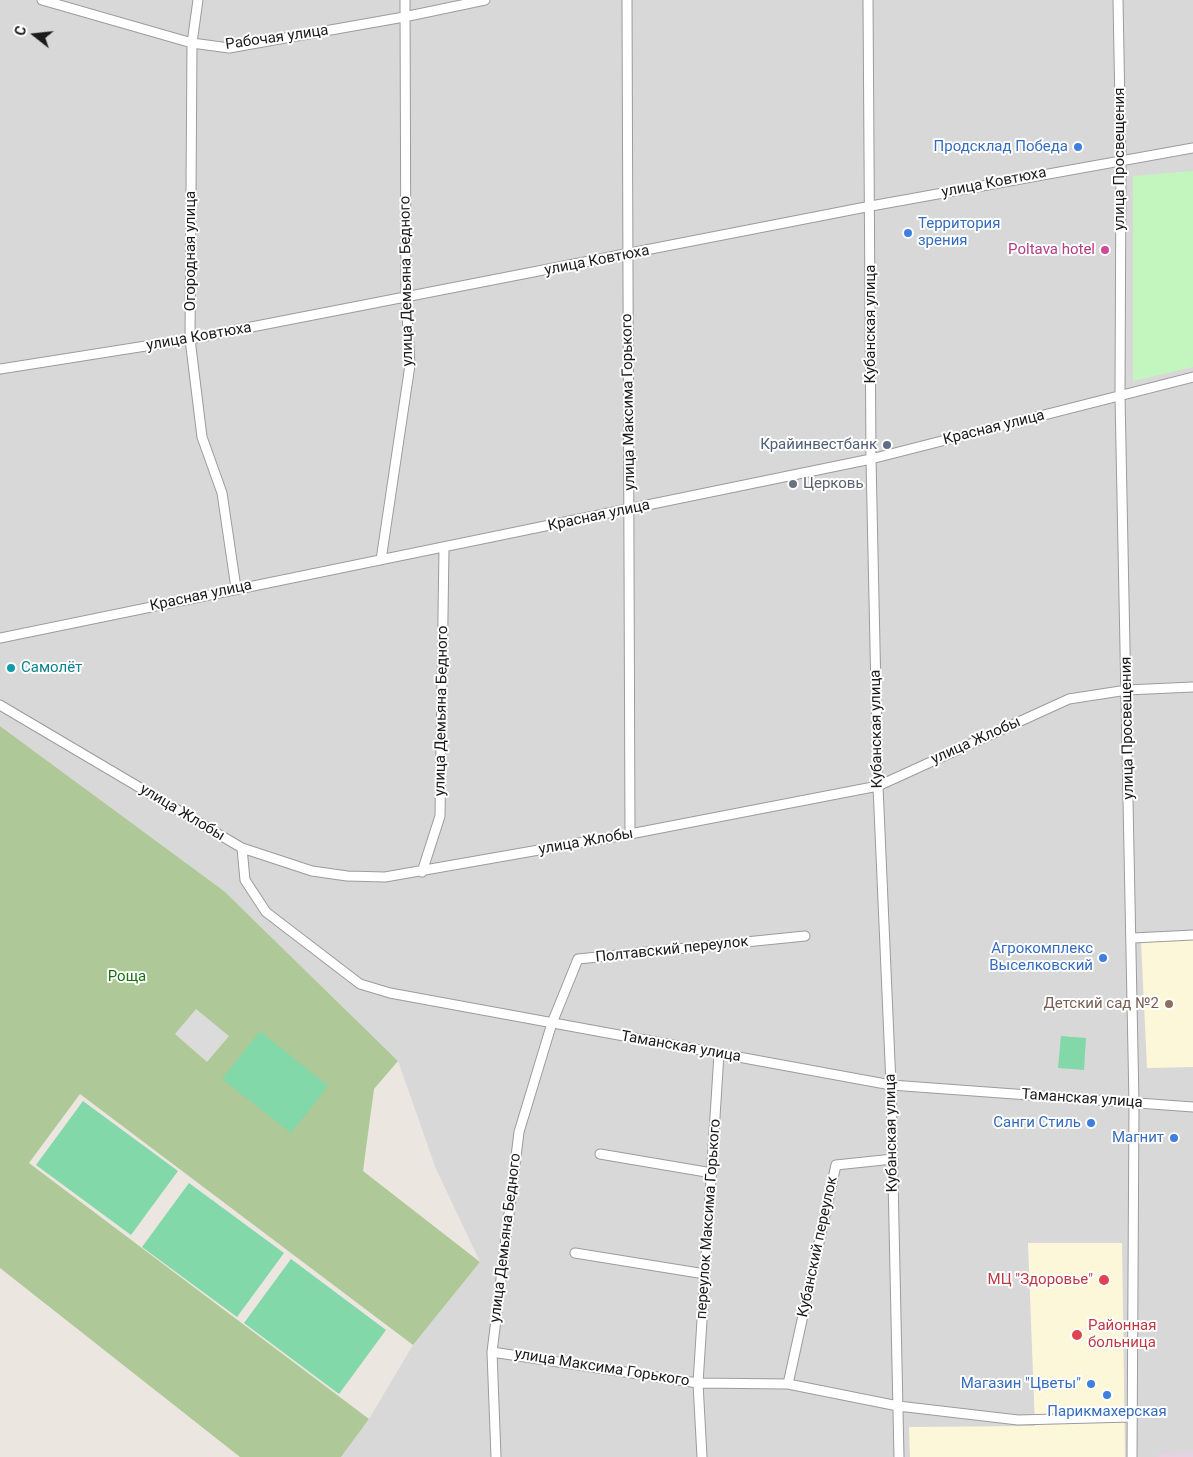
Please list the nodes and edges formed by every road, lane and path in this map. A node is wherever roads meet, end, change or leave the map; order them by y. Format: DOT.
graph roads {
  1 [pos="42,0"];
  2 [pos="198,0"];
  3 [pos="405,0"];
  4 [pos="485,0"];
  5 [pos="628,0"];
  6 [pos="868,0"];
  7 [pos="1118,0"];
  8 [pos="404,17"];
  9 [pos="192,43"];
  10 [pos="1193,148"];
  11 [pos="1121,161"];
  12 [pos="871,206"];
  13 [pos="627,255"];
  14 [pos="406,298"];
  15 [pos="190,339"];
  16 [pos="0,369"];
  17 [pos="1193,377"];
  18 [pos="1120,396"];
  19 [pos="871,460"];
  20 [pos="630,510"];
  21 [pos="444,548"];
  22 [pos="381,560"];
  23 [pos="236,588"];
  24 [pos="0,638"];
  25 [pos="1193,687"];
  26 [pos="1127,690"];
  27 [pos="0,704"];
  28 [pos="878,786"];
  29 [pos="630,834"];
  30 [pos="242,848"];
  31 [pos="422,872"];
  32 [pos="1193,935"];
  33 [pos="805,936"];
  34 [pos="1133,938"];
  35 [pos="552,1023"];
  36 [pos="719,1054"];
  37 [pos="892,1085"];
  38 [pos="1134,1102"];
  39 [pos="1193,1107"];
  40 [pos="600,1154"];
  41 [pos="894,1159"];
  42 [pos="712,1173"];
  43 [pos="575,1253"];
  44 [pos="705,1274"];
  45 [pos="492,1352"];
  46 [pos="698,1383"];
  47 [pos="788,1384"];
  48 [pos="898,1406"];
  49 [pos="1132,1417"];
  50 [pos="496,1457"];
  51 [pos="702,1457"];
  52 [pos="899,1457"];
  53 [pos="1132,1457"];
  1 -- 9 [label="street, Рабочая улица"];
  2 -- 9 [label="street, Огородная улица"];
  3 -- 8 [label="street, улица Демьяна Бедного"];
  4 -- 8 [label="street, Рабочая улица"];
  5 -- 13 [label="street, улица Максима Горького"];
  6 -- 12 [label="street, Кубанская улица"];
  7 -- 11 [label="street, улица Просвещения"];
  8 -- 9 [label="street, Рабочая улица"];
  8 -- 14 [label="street, улица Демьяна Бедного"];
  9 -- 15 [label="street, Огородная улица"];
  10 -- 11 [label="street, улица Ковтюха"];
  11 -- 12 [label="street, улица Ковтюха"];
  11 -- 18 [label="street, улица Просвещения"];
  12 -- 13 [label="street, улица Ковтюха"];
  12 -- 19 [label="street, Кубанская улица"];
  13 -- 14 [label="street, улица Ковтюха"];
  13 -- 20 [label="street, улица Максима Горького"];
  14 -- 15 [label="street, улица Ковтюха"];
  14 -- 22 [label="street, улица Демьяна Бедного"];
  15 -- 16 [label="street, улица Ковтюха"];
  15 -- 23 [label="street, Огородная улица"];
  17 -- 18 [label="street, Красная улица"];
  18 -- 19 [label="street, Красная улица"];
  18 -- 26 [label="street, улица Просвещения"];
  19 -- 20 [label="street, Красная улица"];
  19 -- 28 [label="street, Кубанская улица"];
  20 -- 21 [label="street, Красная улица"];
  20 -- 29 [label="street, улица Максима Горького"];
  21 -- 22 [label="street, Красная улица"];
  21 -- 31 [label="street, улица Демьяна Бедного"];
  22 -- 23 [label="street, Красная улица"];
  23 -- 24 [label="street, Красная улица"];
  25 -- 26 [label="street, улица Жлобы"];
  26 -- 28 [label="street, улица Жлобы"];
  26 -- 34 [label="street, улица Просвещения"];
  27 -- 30 [label="street, улица Жлобы"];
  28 -- 29 [label="street, улица Жлобы"];
  28 -- 37 [label="street, Кубанская улица"];
  29 -- 31 [label="street, улица Жлобы"];
  30 -- 31 [label="street, улица Жлобы"];
  30 -- 35 [label="street, Таманская улица"];
  32 -- 34 [label="street"];
  33 -- 35 [label="street, Полтавский переулок"];
  34 -- 38 [label="street, улица Просвещения"];
  35 -- 36 [label="street, Таманская улица"];
  35 -- 45 [label="street, улица Демьяна Бедного"];
  36 -- 37 [label="street, Таманская улица"];
  36 -- 42 [label="street, переулок Максима Горького"];
  37 -- 38 [label="street, Таманская улица"];
  37 -- 41 [label="street, Кубанская улица"];
  38 -- 39 [label="street, Таманская улица"];
  38 -- 49 [label="street, улица Просвещения"];
  40 -- 42 [label="street"];
  41 -- 47 [label="street, Кубанский переулок"];
  41 -- 48 [label="street, Кубанская улица"];
  42 -- 44 [label="street, переулок Максима Горького"];
  43 -- 44 [label="street"];
  44 -- 46 [label="street, переулок Максима Горького"];
  45 -- 46 [label="street, улица Максима Горького"];
  45 -- 50 [label="street, улица Демьяна Бедного"];
  46 -- 47 [label="street"];
  46 -- 51 [label="street, улица Максима Горького"];
  47 -- 48 [label="street"];
  48 -- 49 [label="street"];
  48 -- 52 [label="street, Кубанская улица"];
  49 -- 53 [label="street, улица Просвещения"];
}
